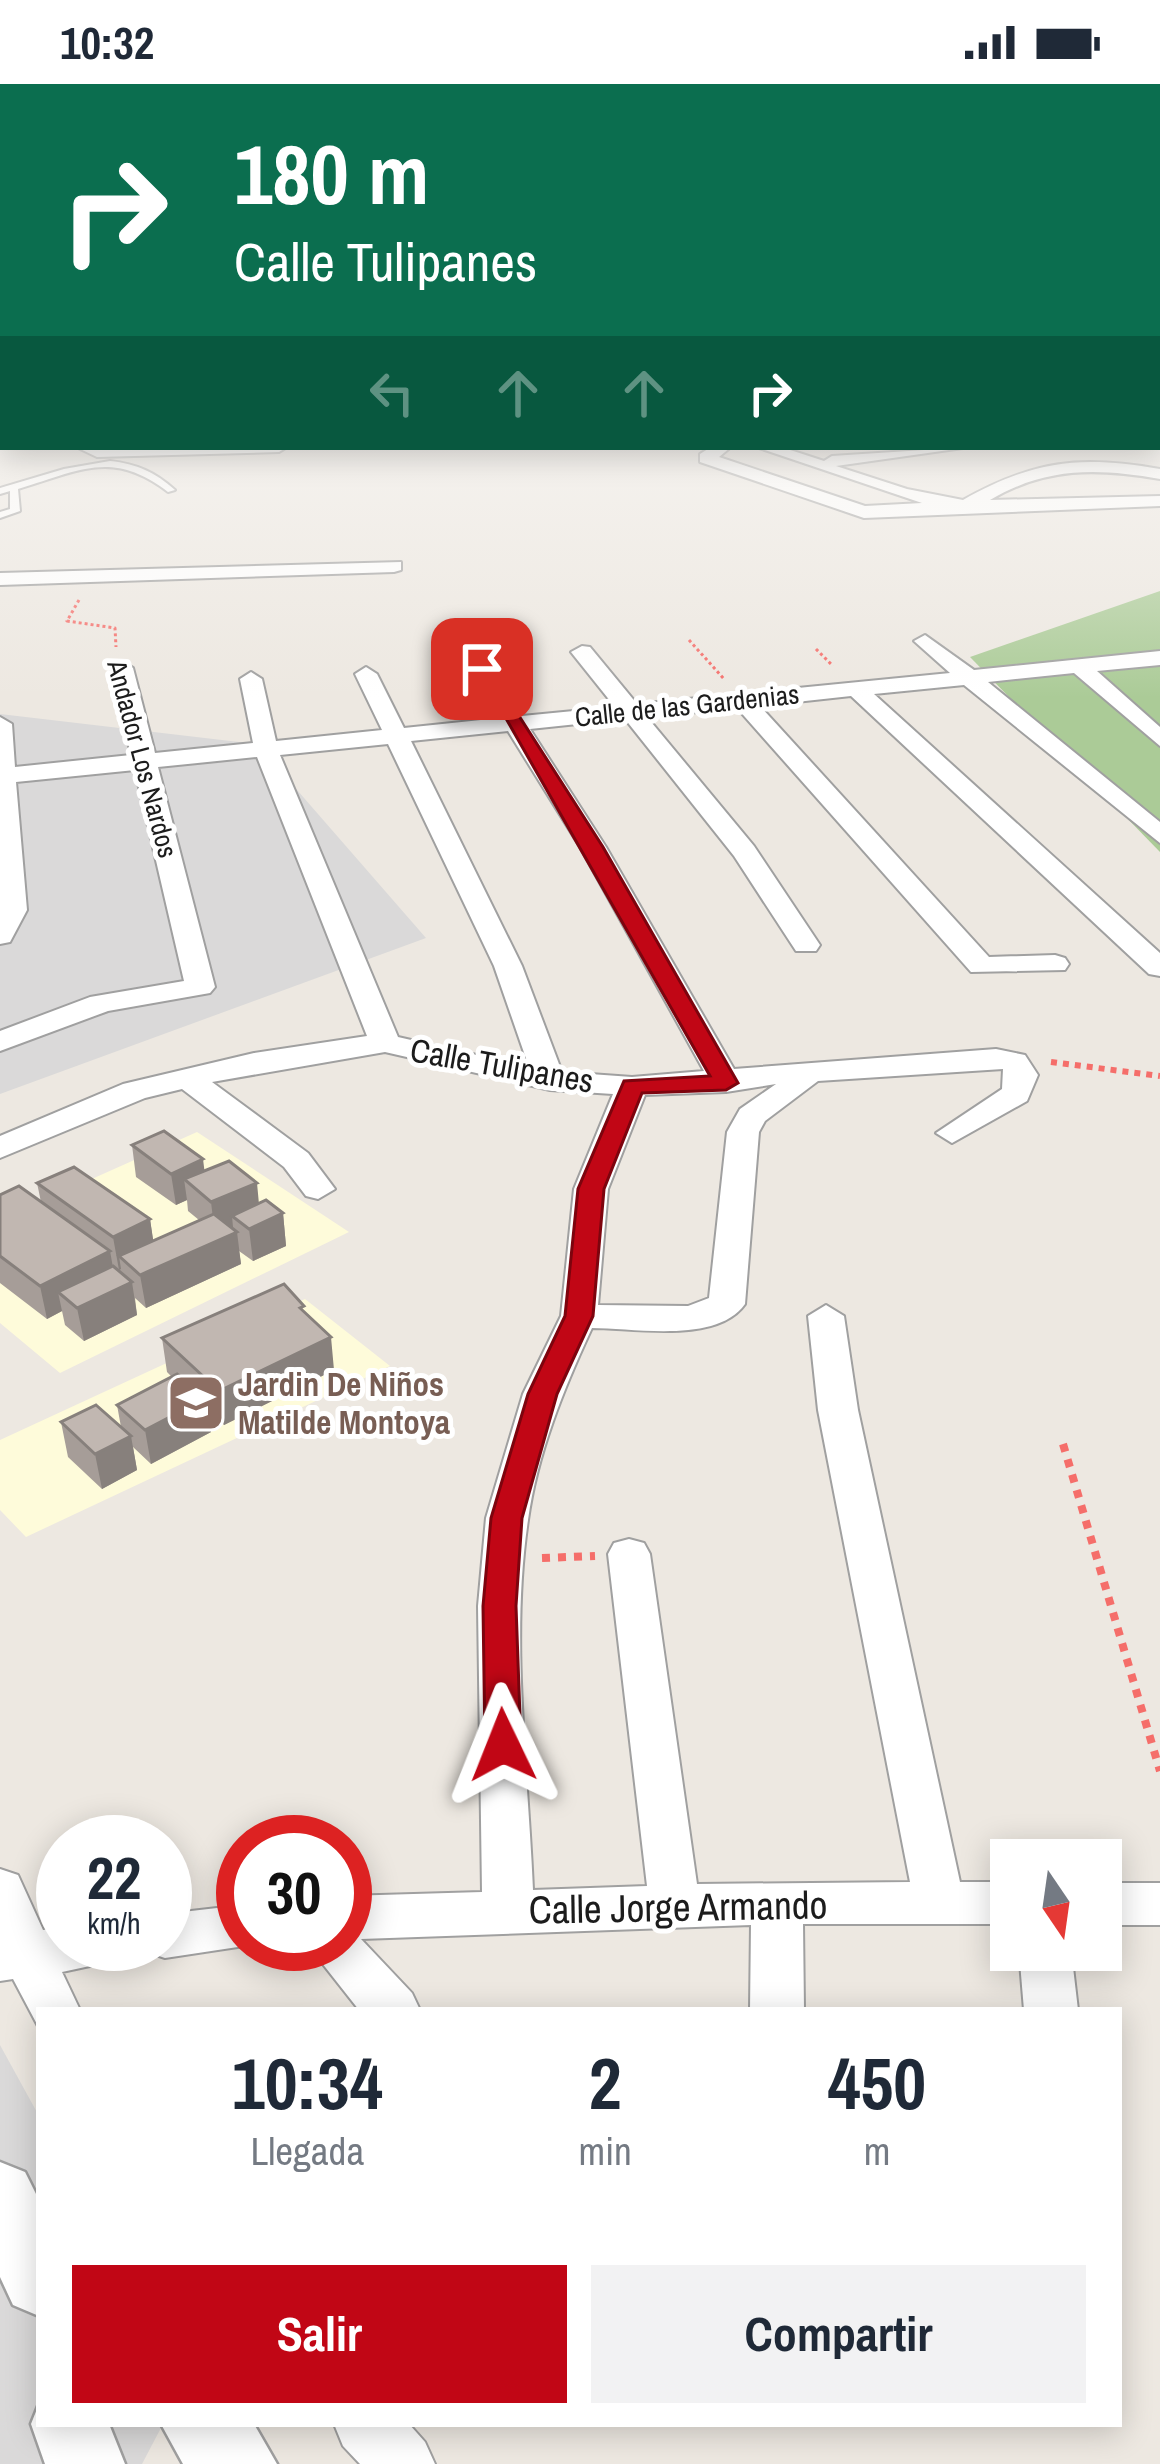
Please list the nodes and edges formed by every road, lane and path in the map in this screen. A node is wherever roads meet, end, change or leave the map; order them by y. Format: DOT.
graph roads {
  1 [pos="63,476"];
  2 [pos="156,476"];
  3 [pos="764,476"];
  4 [pos="854,476"];
  5 [pos="1024,476"];
  6 [pos="14,488"];
  7 [pos="171,490"];
  8 [pos="0,491"];
  9 [pos="1160,502"];
  10 [pos="966,506"];
  11 [pos="0,515"];
  12 [pos="398,538"];
  13 [pos="394,566"];
  14 [pos="0,579"];
  15 [pos="81,585"];
  16 [pos="400,589"];
  17 [pos="689,640"];
  18 [pos="925,641"];
  19 [pos="582,652"];
  20 [pos="1160,658"];
  21 [pos="1080,667"];
  22 [pos="122,668"];
  23 [pos="482,669"];
  24 [pos="366,674"];
  25 [pos="250,679"];
  26 [pos="967,679"];
  27 [pos="856,689"];
  28 [pos="743,700"];
  29 [pos="632,711"];
  30 [pos="0,724"];
  31 [pos="517,724"];
  32 [pos="395,738"];
  33 [pos="1160,739"];
  34 [pos="267,752"];
  35 [pos="145,764"];
  36 [pos="1,776"];
  37 [pos="4,833"];
  38 [pos="1160,835"];
  39 [pos="3,934"];
  40 [pos="806,945"];
  41 [pos="1055,964"];
  42 [pos="1159,968"];
  43 [pos="0,1042"];
  44 [pos="386,1043"];
  45 [pos="1014,1062"];
  46 [pos="811,1076"];
  47 [pos="1160,1076"];
  48 [pos="186,1077"];
  49 [pos="550,1081"];
  50 [pos="726,1083"];
  51 [pos="632,1086"];
  52 [pos="952,1132"];
  53 [pos="12,1143"];
  54 [pos="318,1189"];
  55 [pos="579,1316"];
  56 [pos="826,1316"];
  57 [pos="1063,1444"];
  58 [pos="629,1555"];
  59 [pos="502,1560"];
  60 [pos="1160,1772"];
  61 [pos="0,1890"];
  62 [pos="777,1903"];
  63 [pos="938,1903"];
  64 [pos="990,1904"];
  65 [pos="1122,1904"];
  66 [pos="1160,1904"];
  67 [pos="674,1905"];
  68 [pos="508,1910"];
  69 [pos="372,1917"];
  70 [pos="14,1956"];
  71 [pos="358,1971"];
  72 [pos="1047,1971"];
  73 [pos="51,2007"];
  74 [pos="390,2007"];
  75 [pos="777,2007"];
  76 [pos="1052,2007"];
  77 [pos="0,2196"];
  78 [pos="36,2273"];
  79 [pos="71,2427"];
  80 [pos="203,2427"];
  81 [pos="368,2427"];
  82 [pos="85,2464"];
  83 [pos="237,2464"];
  84 [pos="403,2464"];
  1 -- 6 [label="lane"];
  2 -- 7 [label="lane"];
  3 -- 10 [label="street"];
  4 -- 10 [label="street"];
  5 -- 10 [label="street"];
  6 -- 8 [label="lane"];
  6 -- 11 [label="lane"];
  9 -- 10 [label="street"];
  12 -- 13 [label="street"];
  13 -- 15 [label="street"];
  13 -- 16 [label="street"];
  14 -- 15 [label="street"];
  15 -- 22 [label="path, Andador Los Nardos"];
  17 -- 28 [label="path"];
  18 -- 26 [label="street"];
  19 -- 29 [label="street"];
  20 -- 21 [label="street, Calle de las Gardenias"];
  21 -- 26 [label="street, Calle de las Gardenias"];
  21 -- 33 [label="street"];
  22 -- 35 [label="street, Andador Los Nardos"];
  23 -- 31 [label="street"];
  24 -- 32 [label="street"];
  25 -- 34 [label="street"];
  26 -- 27 [label="street, Calle de las Gardenias"];
  26 -- 38 [label="street"];
  27 -- 28 [label="street, Calle de las Gardenias"];
  27 -- 42 [label="street"];
  28 -- 29 [label="street, Calle de las Gardenias"];
  28 -- 41 [label="street"];
  29 -- 31 [label="street, Calle de las Gardenias"];
  29 -- 40 [label="street"];
  30 -- 36 [label="street"];
  31 -- 32 [label="street, Calle de las Gardenias"];
  31 -- 50 [label="street"];
  32 -- 34 [label="street, Calle de las Gardenias"];
  32 -- 49 [label="street"];
  34 -- 35 [label="street, Calle de las Gardenias"];
  34 -- 44 [label="street"];
  35 -- 36 [label="street, Calle de las Gardenias"];
  35 -- 43 [label="street, Andador Los Nardos"];
  36 -- 37 [label="street"];
  37 -- 39 [label="street"];
  44 -- 48 [label="street, Calle Tulipanes"];
  44 -- 49 [label="street, Calle Tulipanes"];
  45 -- 46 [label="street, Calle Tulipanes"];
  45 -- 47 [label="path"];
  45 -- 52 [label="street"];
  46 -- 50 [label="street, Calle Tulipanes"];
  46 -- 55 [label="street"];
  48 -- 53 [label="street, Calle Tulipanes"];
  48 -- 54 [label="street"];
  49 -- 51 [label="street, Calle Tulipanes"];
  50 -- 51 [label="street, Calle Tulipanes"];
  51 -- 55 [label="street"];
  55 -- 59 [label="street"];
  56 -- 63 [label="street"];
  57 -- 60 [label="path"];
  58 -- 59 [label="path"];
  58 -- 67 [label="street"];
  59 -- 68 [label="street"];
  61 -- 70 [label="street"];
  62 -- 63 [label="street, Calle Jorge Armando"];
  62 -- 67 [label="street, Calle Jorge Armando"];
  62 -- 75 [label="street"];
  63 -- 64 [label="street, Calle Jorge Armando"];
  65 -- 66 [label="street"];
  67 -- 68 [label="street, Calle Jorge Armando"];
  68 -- 69 [label="street, Calle Jorge Armando"];
  70 -- 73 [label="street"];
  71 -- 74 [label="street"];
  72 -- 76 [label="street"];
  77 -- 78 [label="street"];
  79 -- 82 [label="street"];
  80 -- 83 [label="street"];
  81 -- 84 [label="street"];
}
